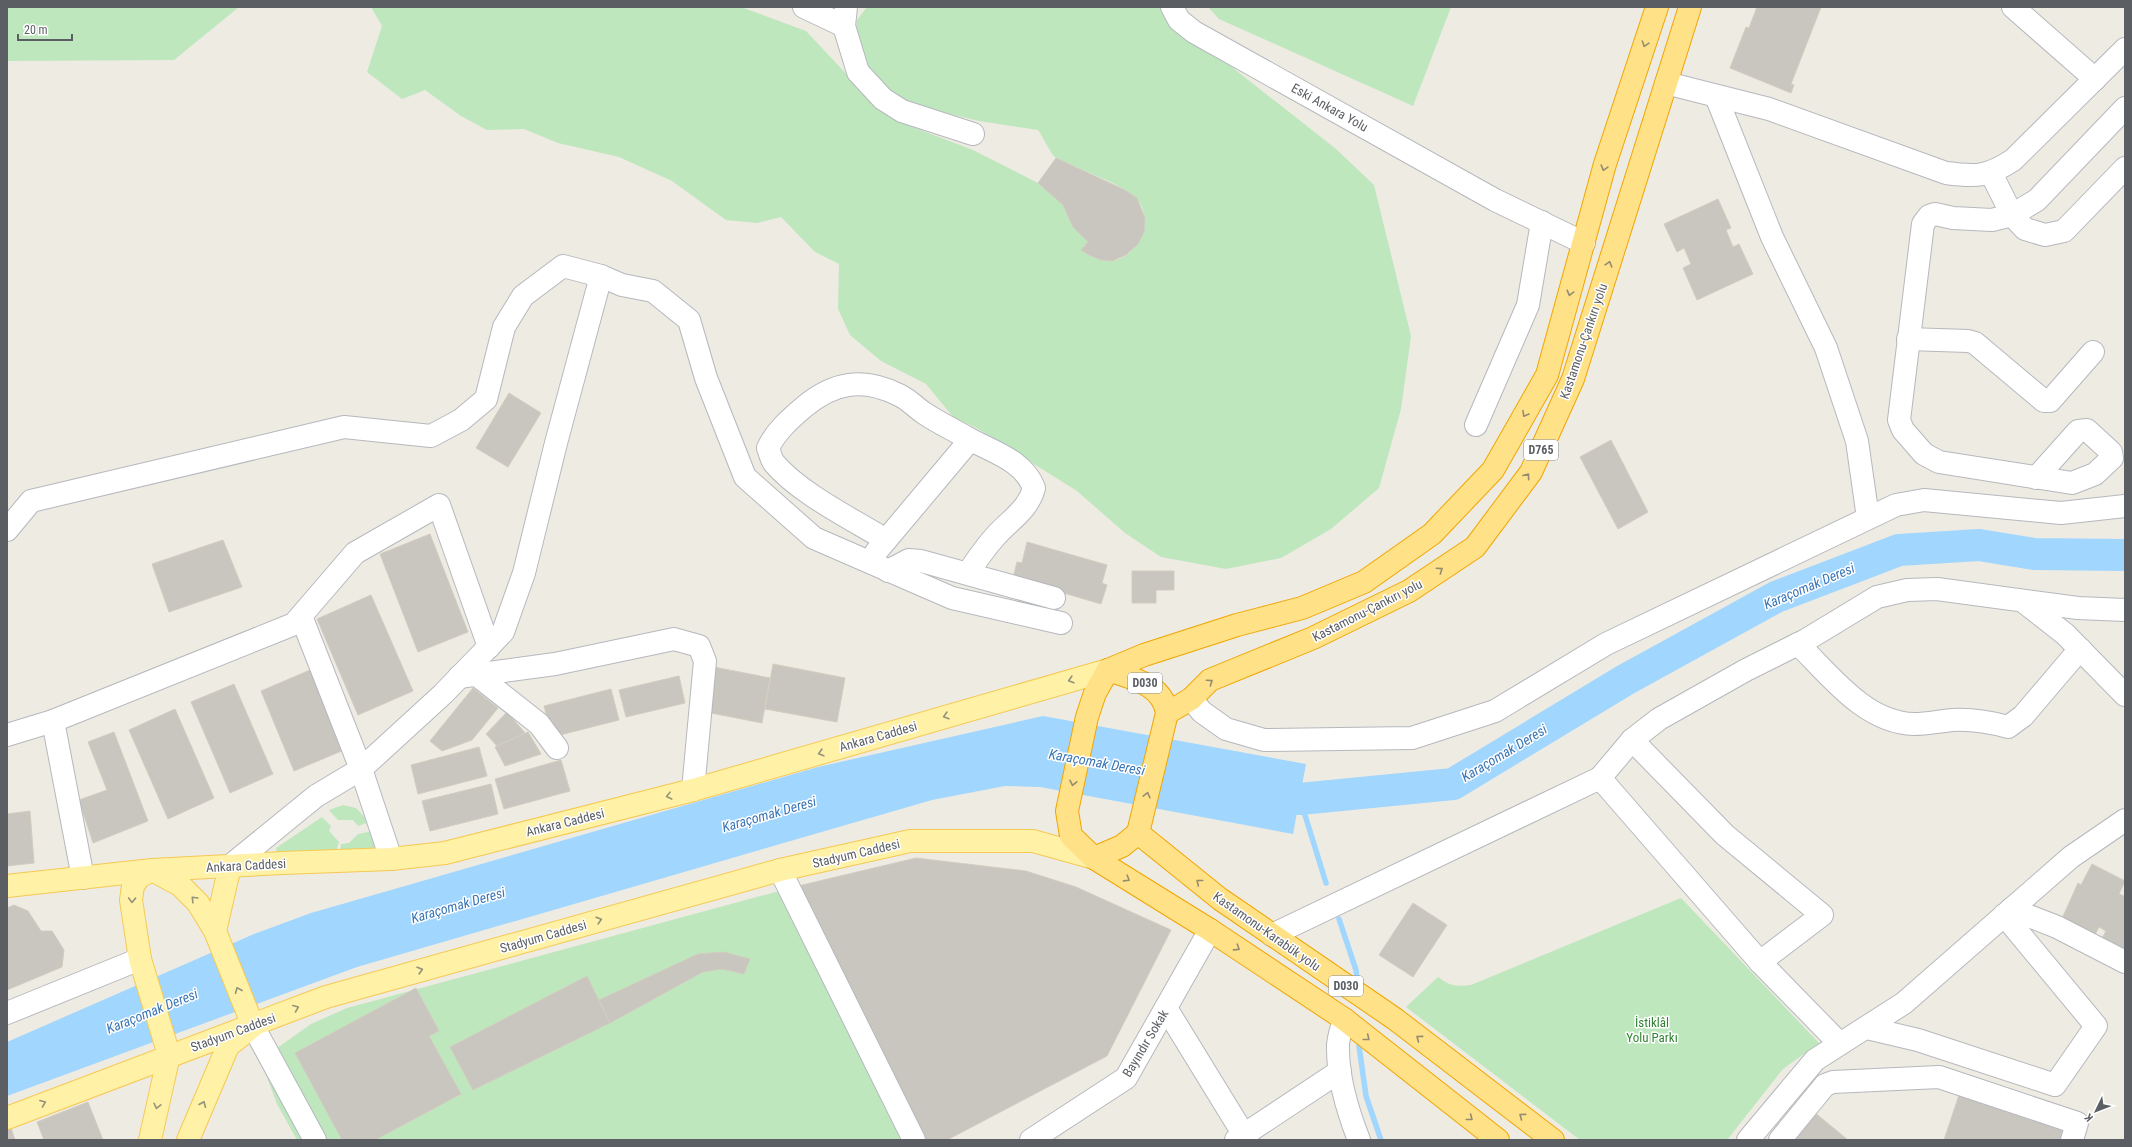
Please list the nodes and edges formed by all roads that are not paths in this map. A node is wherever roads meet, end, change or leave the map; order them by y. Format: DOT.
graph roads {
  1 [pos="804,7"];
  2 [pos="1172,7"];
  3 [pos="1657,7"];
  4 [pos="1690,7"];
  5 [pos="2013,7"];
  6 [pos="845,17"];
  7 [pos="2125,49"];
  8 [pos="2095,79"];
  9 [pos="1666,82"];
  10 [pos="1716,96"];
  11 [pos="2125,108"];
  12 [pos="973,134"];
  13 [pos="2125,168"];
  14 [pos="1991,173"];
  15 [pos="2012,215"];
  16 [pos="1542,222"];
  17 [pos="1584,243"];
  18 [pos="601,276"];
  19 [pos="1908,339"];
  20 [pos="2093,352"];
  21 [pos="1476,425"];
  22 [pos="970,440"];
  23 [pos="2036,478"];
  24 [pos="2125,506"];
  25 [pos="1868,518"];
  26 [pos="7,530"];
  27 [pos="886,540"];
  28 [pos="868,562"];
  29 [pos="888,571"];
  30 [pos="968,573"];
  31 [pos="1054,598"];
  32 [pos="2024,602"];
  33 [pos="2125,610"];
  34 [pos="302,616"];
  35 [pos="1061,623"];
  36 [pos="1798,644"];
  37 [pos="489,647"];
  38 [pos="2080,649"];
  39 [pos="1108,670"];
  40 [pos="468,676"];
  41 [pos="2125,695"];
  42 [pos="1191,698"];
  43 [pos="1167,712"];
  44 [pos="53,721"];
  45 [pos="7,735"];
  46 [pos="1632,740"];
  47 [pos="557,748"];
  48 [pos="361,769"];
  49 [pos="1600,778"];
  50 [pos="692,790"];
  51 [pos="2125,820"];
  52 [pos="1138,833"];
  53 [pos="1094,858"];
  54 [pos="391,859"];
  55 [pos="230,866"];
  56 [pos="152,870"];
  57 [pos="780,870"];
  58 [pos="83,878"];
  59 [pos="7,886"];
  60 [pos="2007,912"];
  61 [pos="1210,930"];
  62 [pos="1272,934"];
  63 [pos="217,938"];
  64 [pos="1760,962"];
  65 [pos="2125,962"];
  66 [pos="142,966"];
  67 [pos="1166,1008"];
  68 [pos="7,1013"];
  69 [pos="1344,1019"];
  70 [pos="253,1026"];
  71 [pos="1867,1028"];
  72 [pos="1840,1044"];
  73 [pos="169,1055"];
  74 [pos="1340,1071"];
  75 [pos="7,1118"];
  76 [pos="1242,1138"];
  77 [pos="150,1140"];
  78 [pos="188,1140"];
  79 [pos="315,1140"];
  80 [pos="914,1140"];
  81 [pos="1031,1140"];
  82 [pos="1359,1140"];
  83 [pos="1498,1140"];
  84 [pos="1554,1140"];
  85 [pos="1748,1140"];
  86 [pos="1780,1140"];
  87 [pos="2072,1140"];
  1 -- 6 [label="street"];
  2 -- 16 [label="street, Eski Ankara Yolu"];
  3 -- 17 [label="highway, Kastamonu-Çankırı yolu / D765, one-way"];
  4 -- 9 [label="highway, Kastamonu-Çankırı yolu / D765"];
  5 -- 8 [label="street"];
  6 -- 12 [label="street"];
  7 -- 8 [label="street"];
  8 -- 14 [label="street"];
  9 -- 10 [label="street"];
  42 -- 9 [label="highway, Kastamonu-Çankırı yolu / D765, one-way"];
  10 -- 14 [label="street"];
  10 -- 25 [label="street"];
  11 -- 15 [label="street"];
  13 -- 15 [label="street"];
  14 -- 15 [label="street"];
  15 -- 19 [label="street"];
  16 -- 17 [label="street, Eski Ankara Yolu"];
  16 -- 21 [label="street"];
  17 -- 39 [label="highway, Kastamonu-Çankırı yolu / D765, one-way"];
  18 -- 26 [label="street"];
  18 -- 28 [label="street"];
  18 -- 37 [label="street"];
  19 -- 20 [label="street"];
  19 -- 23 [label="street"];
  22 -- 27 [label="street"];
  22 -- 27 [label="street"];
  22 -- 30 [label="street"];
  24 -- 25 [label="street"];
  25 -- 42 [label="street"];
  27 -- 28 [label="street"];
  28 -- 29 [label="street"];
  29 -- 30 [label="street"];
  29 -- 35 [label="street"];
  30 -- 31 [label="street"];
  32 -- 33 [label="street"];
  32 -- 36 [label="street"];
  32 -- 38 [label="street"];
  34 -- 37 [label="street"];
  34 -- 44 [label="street"];
  34 -- 48 [label="street"];
  36 -- 38 [label="street"];
  36 -- 46 [label="street"];
  37 -- 40 [label="street"];
  38 -- 41 [label="street"];
  39 -- 43 [label="highway, D030"];
  39 -- 50 [label="main road, Ankara Caddesi, one-way"];
  39 -- 53 [label="highway, one-way"];
  40 -- 47 [label="street"];
  40 -- 48 [label="street"];
  40 -- 50 [label="street"];
  42 -- 43 [label="highway, Kastamonu-Çankırı yolu / D765"];
  52 -- 43 [label="highway, one-way"];
  44 -- 45 [label="street"];
  44 -- 58 [label="street"];
  46 -- 49 [label="street"];
  46 -- 64 [label="street"];
  48 -- 54 [label="street"];
  48 -- 55 [label="street"];
  49 -- 62 [label="street"];
  49 -- 64 [label="street"];
  50 -- 54 [label="main road, Ankara Caddesi, one-way"];
  51 -- 60 [label="street"];
  52 -- 53 [label="highway"];
  62 -- 52 [label="highway, Kastamonu-Karabük yolu / D030, one-way"];
  53 -- 57 [label="main road, Stadyum Caddesi"];
  53 -- 61 [label="highway, one-way"];
  54 -- 55 [label="main road, Ankara Caddesi"];
  55 -- 56 [label="main road, Ankara Caddesi"];
  55 -- 63 [label="main road"];
  56 -- 58 [label="main road, Ankara Caddesi"];
  63 -- 56 [label="main road, one-way"];
  56 -- 66 [label="main road, one-way"];
  70 -- 57 [label="main road, Stadyum Caddesi, one-way"];
  57 -- 80 [label="street"];
  58 -- 59 [label="main road, Ankara Caddesi"];
  60 -- 65 [label="street"];
  60 -- 71 [label="street"];
  60 -- 71 [label="street"];
  61 -- 67 [label="street, Bayındır Sokak"];
  61 -- 69 [label="highway, one-way"];
  84 -- 62 [label="highway, Kastamonu-Karabük yolu / D030, one-way"];
  70 -- 63 [label="main road, one-way"];
  64 -- 72 [label="street"];
  66 -- 68 [label="street"];
  66 -- 73 [label="main road"];
  67 -- 76 [label="street"];
  67 -- 81 [label="street, Bayındır Sokak"];
  69 -- 74 [label="street"];
  69 -- 83 [label="highway, one-way"];
  70 -- 73 [label="main road, Stadyum Caddesi"];
  78 -- 70 [label="main road, one-way"];
  70 -- 79 [label="street"];
  71 -- 72 [label="street"];
  72 -- 85 [label="street"];
  75 -- 73 [label="main road, Stadyum Caddesi, one-way"];
  73 -- 77 [label="main road, one-way"];
  74 -- 76 [label="street"];
  74 -- 82 [label="street"];
  86 -- 87 [label="street"];
}
